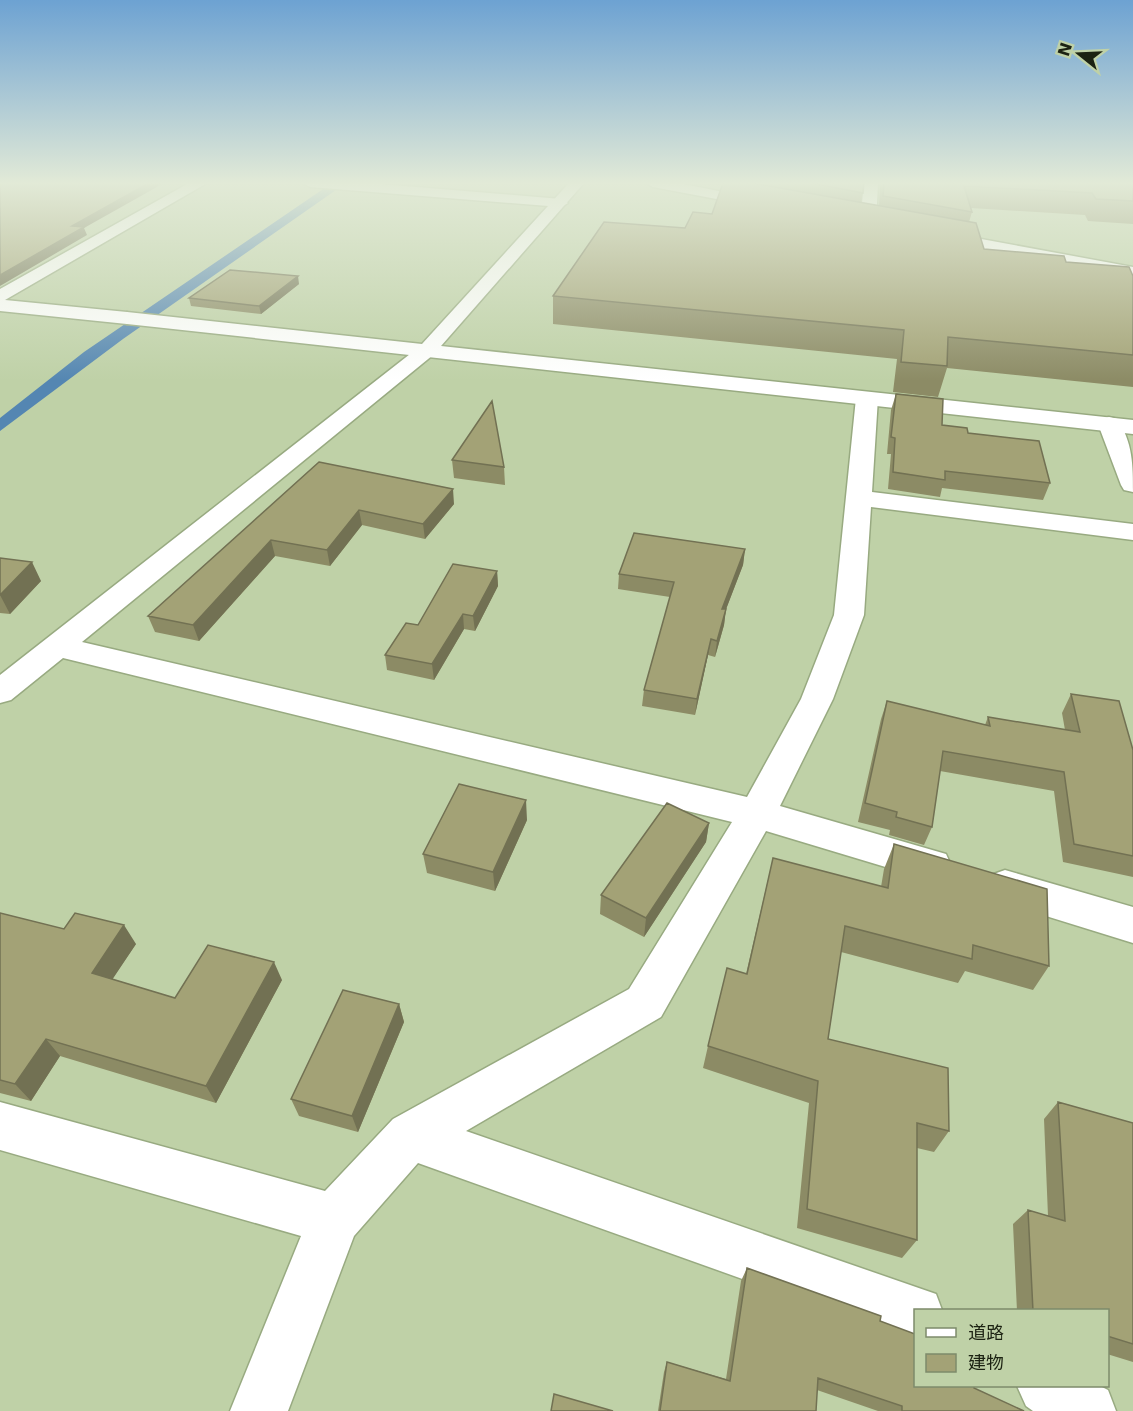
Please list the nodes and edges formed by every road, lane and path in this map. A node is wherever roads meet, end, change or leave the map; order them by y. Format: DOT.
graph roads {
  1 [pos="83,249"];
  2 [pos="519,249"];
  3 [pos="1007,249"];
  4 [pos="1133,272"];
  5 [pos="0,296"];
  6 [pos="0,305"];
  7 [pos="426,351"];
  8 [pos="867,398"];
  9 [pos="1109,424"];
  10 [pos="1133,427"];
  11 [pos="1133,485"];
  12 [pos="859,498"];
  13 [pos="1133,532"];
  14 [pos="55,646"];
  15 [pos="1,690"];
  16 [pos="757,814"];
  17 [pos="1133,925"];
  18 [pos="0,1126"];
  19 [pos="410,1136"];
  20 [pos="334,1219"];
  21 [pos="914,1314"];
  22 [pos="1048,1387"];
  23 [pos="260,1411"];
  24 [pos="1087,1411"];
  1 -- 5 [label="street"];
  2 -- 7 [label="street"];
  3 -- 4 [label="street"];
  6 -- 7 [label="street"];
  7 -- 8 [label="street"];
  7 -- 14 [label="street"];
  8 -- 9 [label="street"];
  8 -- 12 [label="street"];
  9 -- 10 [label="street"];
  9 -- 11 [label="street"];
  12 -- 13 [label="street"];
  12 -- 16 [label="street"];
  14 -- 15 [label="street"];
  14 -- 16 [label="street"];
  16 -- 17 [label="street"];
  16 -- 19 [label="street"];
  18 -- 20 [label="street"];
  19 -- 20 [label="street"];
  19 -- 21 [label="street"];
  20 -- 23 [label="street"];
  22 -- 24 [label="street"];
}
